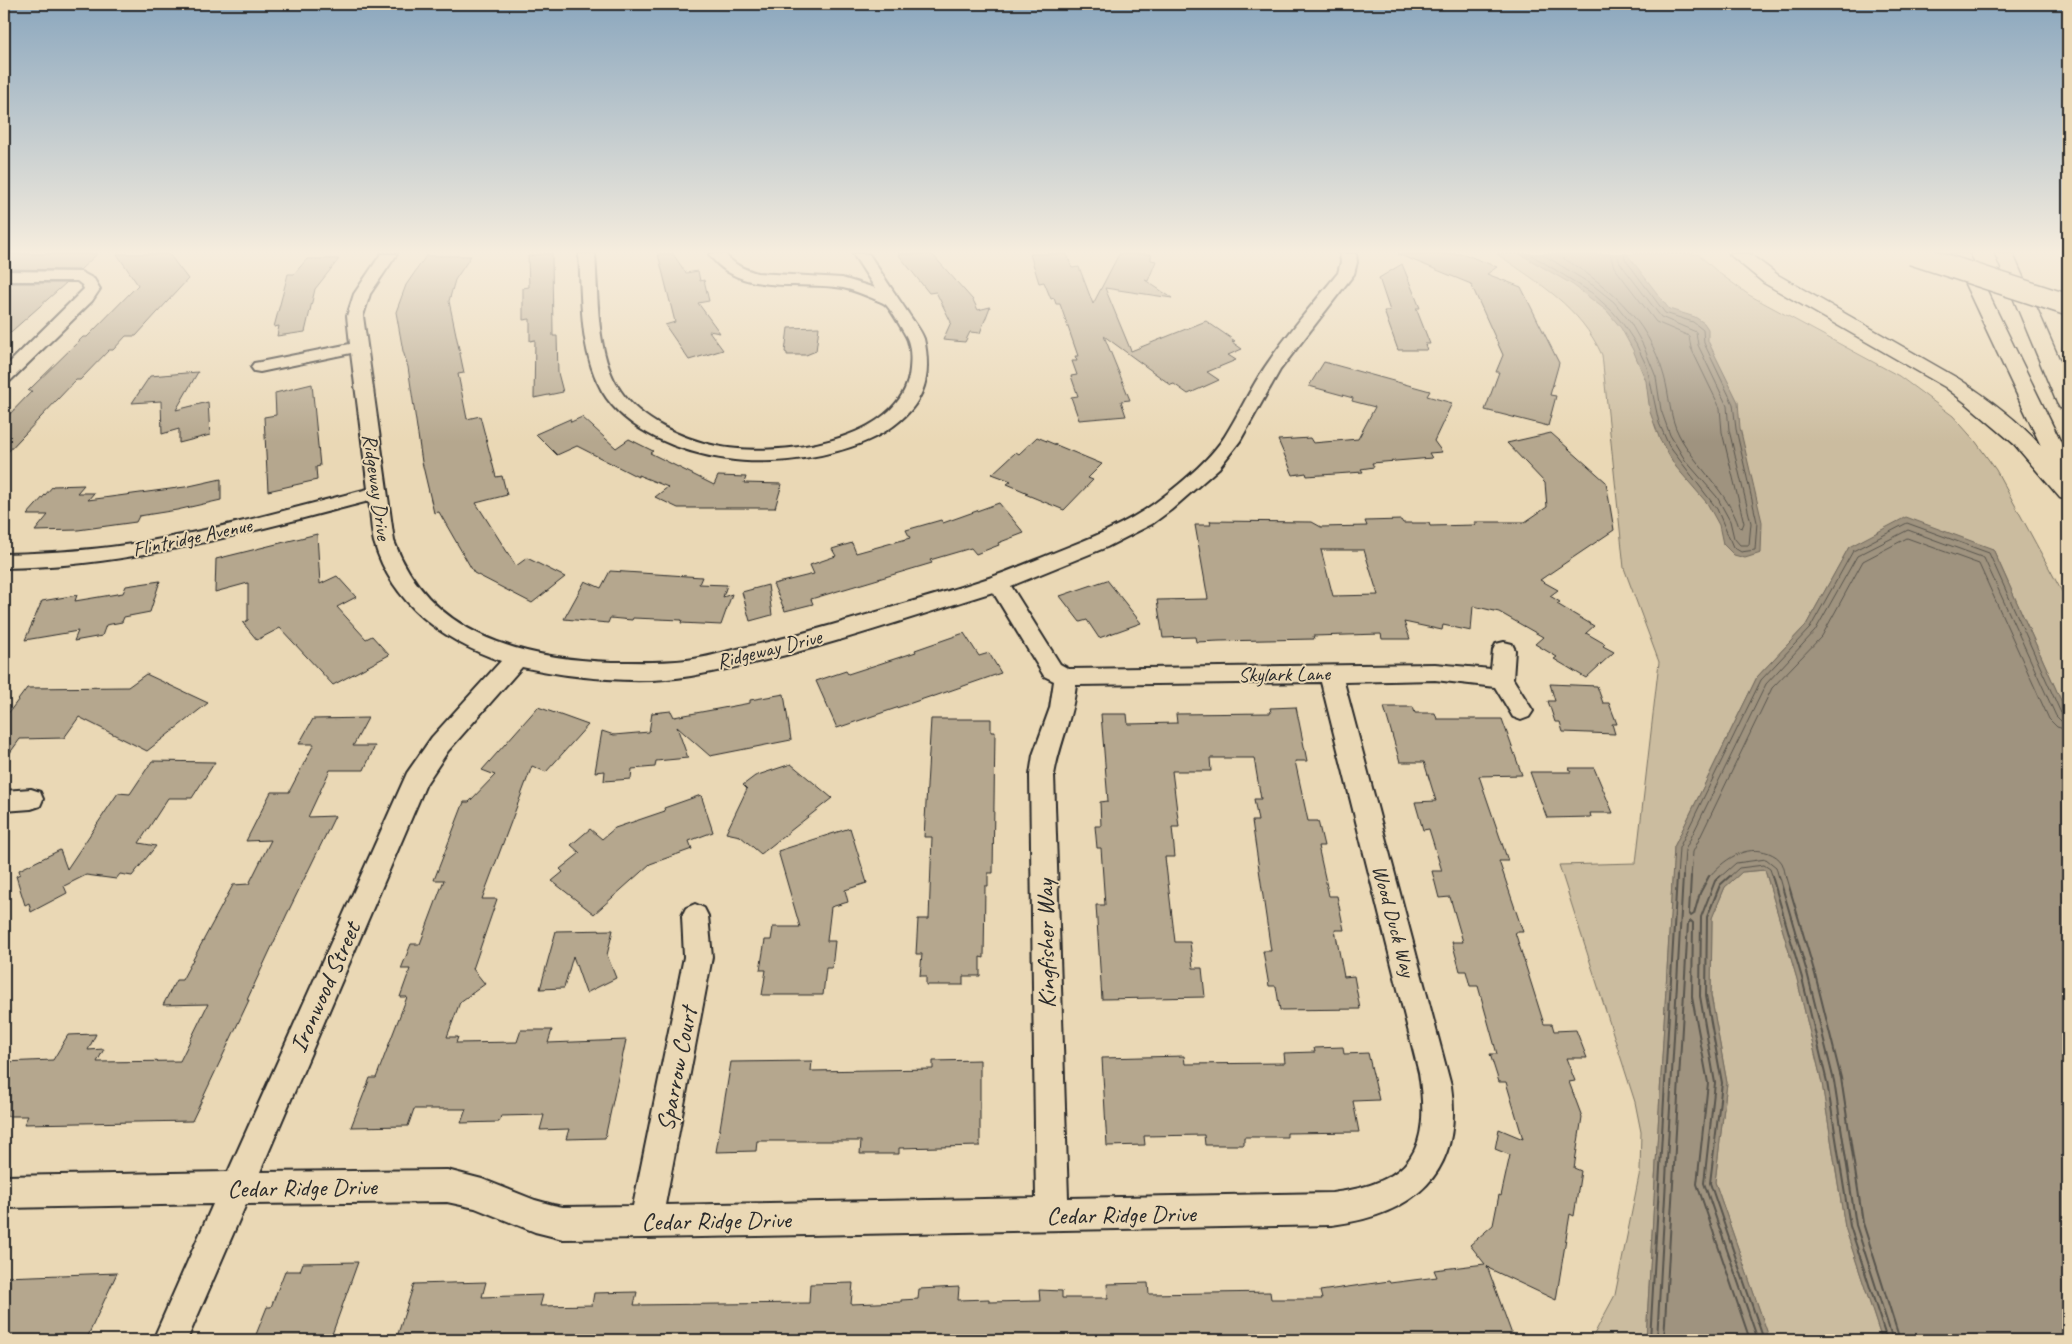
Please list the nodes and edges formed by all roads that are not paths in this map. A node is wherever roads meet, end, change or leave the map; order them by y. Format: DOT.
graph roads {
  1 [pos="67,317"];
  2 [pos="355,317"];
  3 [pos="594,317"];
  4 [pos="903,317"];
  5 [pos="1311,317"];
  6 [pos="1838,317"];
  7 [pos="1990,317"];
  8 [pos="2032,317"];
  9 [pos="358,347"];
  10 [pos="260,367"];
  11 [pos="4,377"];
  12 [pos="2068,403"];
  13 [pos="2068,481"];
  14 [pos="378,492"];
  15 [pos="2068,493"];
  16 [pos="4,561"];
  17 [pos="998,583"];
  18 [pos="1504,650"];
  19 [pos="517,658"];
  20 [pos="1330,673"];
  21 [pos="1066,677"];
  22 [pos="1502,679"];
  23 [pos="1521,711"];
  24 [pos="30,799"];
  25 [pos="4,801"];
  26 [pos="695,916"];
  27 [pos="1422,1168"];
  28 [pos="236,1188"];
  29 [pos="4,1192"];
  30 [pos="1052,1215"];
  31 [pos="646,1222"];
  32 [pos="170,1340"];
  1 -- 11 [label="street"];
  2 -- 9 [label="street, Ridgeway Drive"];
  3 -- 4 [label="street"];
  5 -- 17 [label="street, Ridgeway Drive"];
  6 -- 15 [label="main road"];
  7 -- 13 [label="main road"];
  8 -- 12 [label="main road"];
  9 -- 10 [label="street"];
  9 -- 14 [label="street, Ridgeway Drive"];
  14 -- 16 [label="street, Flintridge Avenue"];
  14 -- 19 [label="street, Ridgeway Drive"];
  17 -- 19 [label="street, Ridgeway Drive"];
  17 -- 21 [label="street"];
  18 -- 22 [label="street"];
  19 -- 28 [label="street, Ironwood Street"];
  20 -- 21 [label="street, Skylark Lane"];
  20 -- 22 [label="street, Skylark Lane"];
  20 -- 27 [label="street, Wood Duck Way"];
  21 -- 30 [label="street, Kingfisher Way"];
  22 -- 23 [label="street"];
  24 -- 25 [label="street"];
  26 -- 31 [label="street, Sparrow Court"];
  27 -- 30 [label="street, Cedar Ridge Drive"];
  28 -- 29 [label="street, Cedar Ridge Drive"];
  28 -- 31 [label="street, Cedar Ridge Drive"];
  28 -- 32 [label="street, Ironwood Street"];
  30 -- 31 [label="street, Cedar Ridge Drive"];
}
